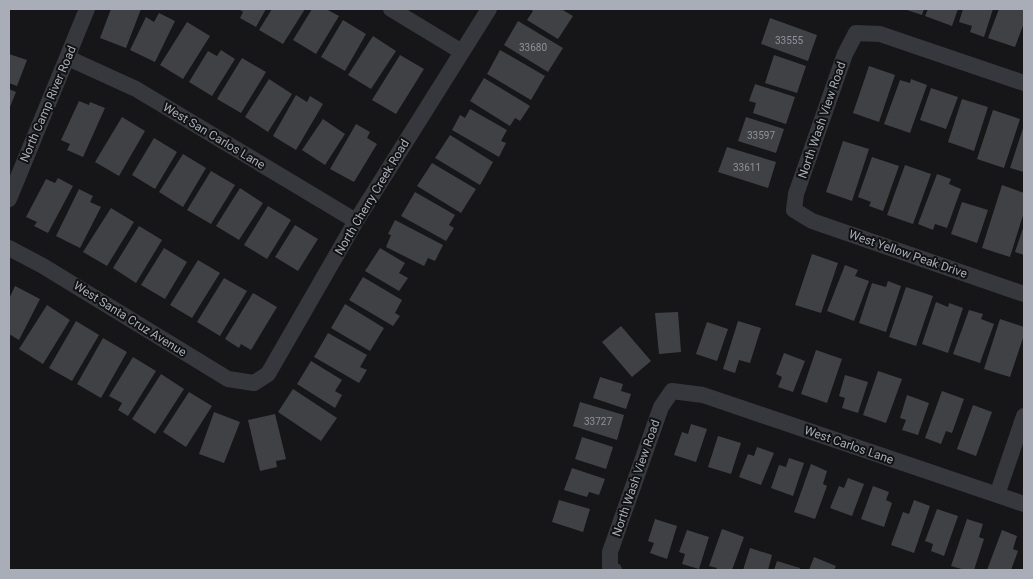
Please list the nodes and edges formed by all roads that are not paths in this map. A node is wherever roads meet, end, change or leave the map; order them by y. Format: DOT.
graph roads {
  1 [pos="87,9"];
  2 [pos="391,9"];
  3 [pos="489,9"];
  4 [pos="462,52"];
  5 [pos="68,58"];
  6 [pos="1024,83"];
  7 [pos="9,198"];
  8 [pos="794,210"];
  9 [pos="356,221"];
  10 [pos="9,248"];
  11 [pos="1024,294"];
  12 [pos="254,383"];
  13 [pos="672,391"];
  14 [pos="1024,416"];
  15 [pos="997,495"];
  16 [pos="1024,504"];
  17 [pos="612,569"];
  1 -- 5 [label="street, North Camp River Road"];
  2 -- 4 [label="street"];
  3 -- 4 [label="street, North Cherry Creek Road"];
  4 -- 9 [label="street, North Cherry Creek Road"];
  5 -- 7 [label="street, North Camp River Road"];
  5 -- 9 [label="street, West San Carlos Lane"];
  6 -- 8 [label="street, North Wash View Road"];
  8 -- 11 [label="street, West Yellow Peak Drive"];
  9 -- 12 [label="street, North Cherry Creek Road"];
  10 -- 12 [label="street, West Santa Cruz Avenue"];
  13 -- 15 [label="street, West Carlos Lane"];
  13 -- 17 [label="street, North Wash View Road"];
  14 -- 15 [label="street"];
  15 -- 16 [label="street, West Carlos Lane"];
}
